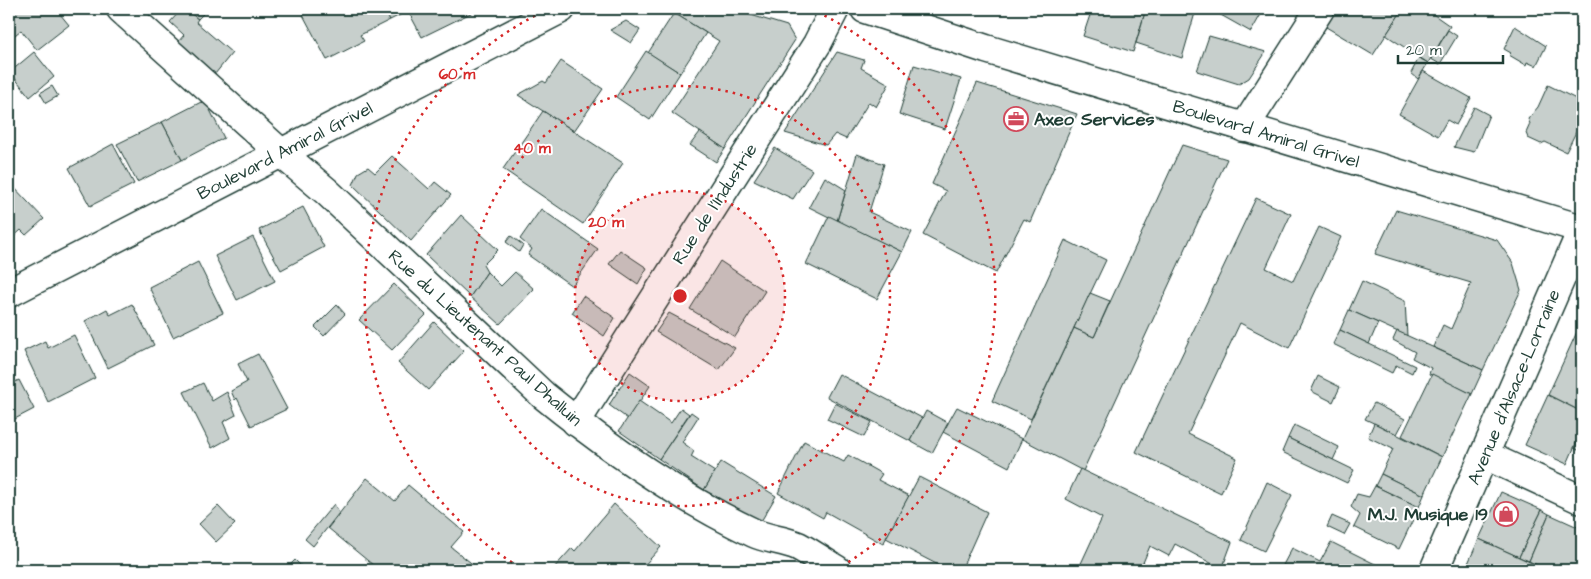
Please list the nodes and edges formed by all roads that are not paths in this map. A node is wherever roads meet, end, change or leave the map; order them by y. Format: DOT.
graph roads {
  1 [pos="121,9"];
  2 [pos="561,9"];
  3 [pos="835,9"];
  4 [pos="865,9"];
  5 [pos="1320,9"];
  6 [pos="1244,128"];
  7 [pos="280,153"];
  8 [pos="1582,230"];
  9 [pos="9,293"];
  10 [pos="576,422"];
  11 [pos="1485,455"];
  12 [pos="1582,500"];
  13 [pos="837,570"];
  14 [pos="1434,570"];
  1 -- 7 [label="main road, Rue du Lieutenant Paul Dhalluin"];
  2 -- 7 [label="main road, Boulevard Amiral Grivel"];
  3 -- 10 [label="main road, Rue de l'Industrie"];
  4 -- 6 [label="main road, Boulevard Amiral Grivel"];
  5 -- 6 [label="main road"];
  6 -- 8 [label="main road, Boulevard Amiral Grivel"];
  7 -- 9 [label="main road, Boulevard Amiral Grivel"];
  7 -- 10 [label="main road, Rue du Lieutenant Paul Dhalluin"];
  8 -- 11 [label="main road, Avenue d'Alsace-Lorraine"];
  10 -- 13 [label="main road, Rue du Lieutenant Paul Dhalluin"];
  11 -- 12 [label="main road"];
  11 -- 14 [label="main road, Avenue d'Alsace-Lorraine"];
}
